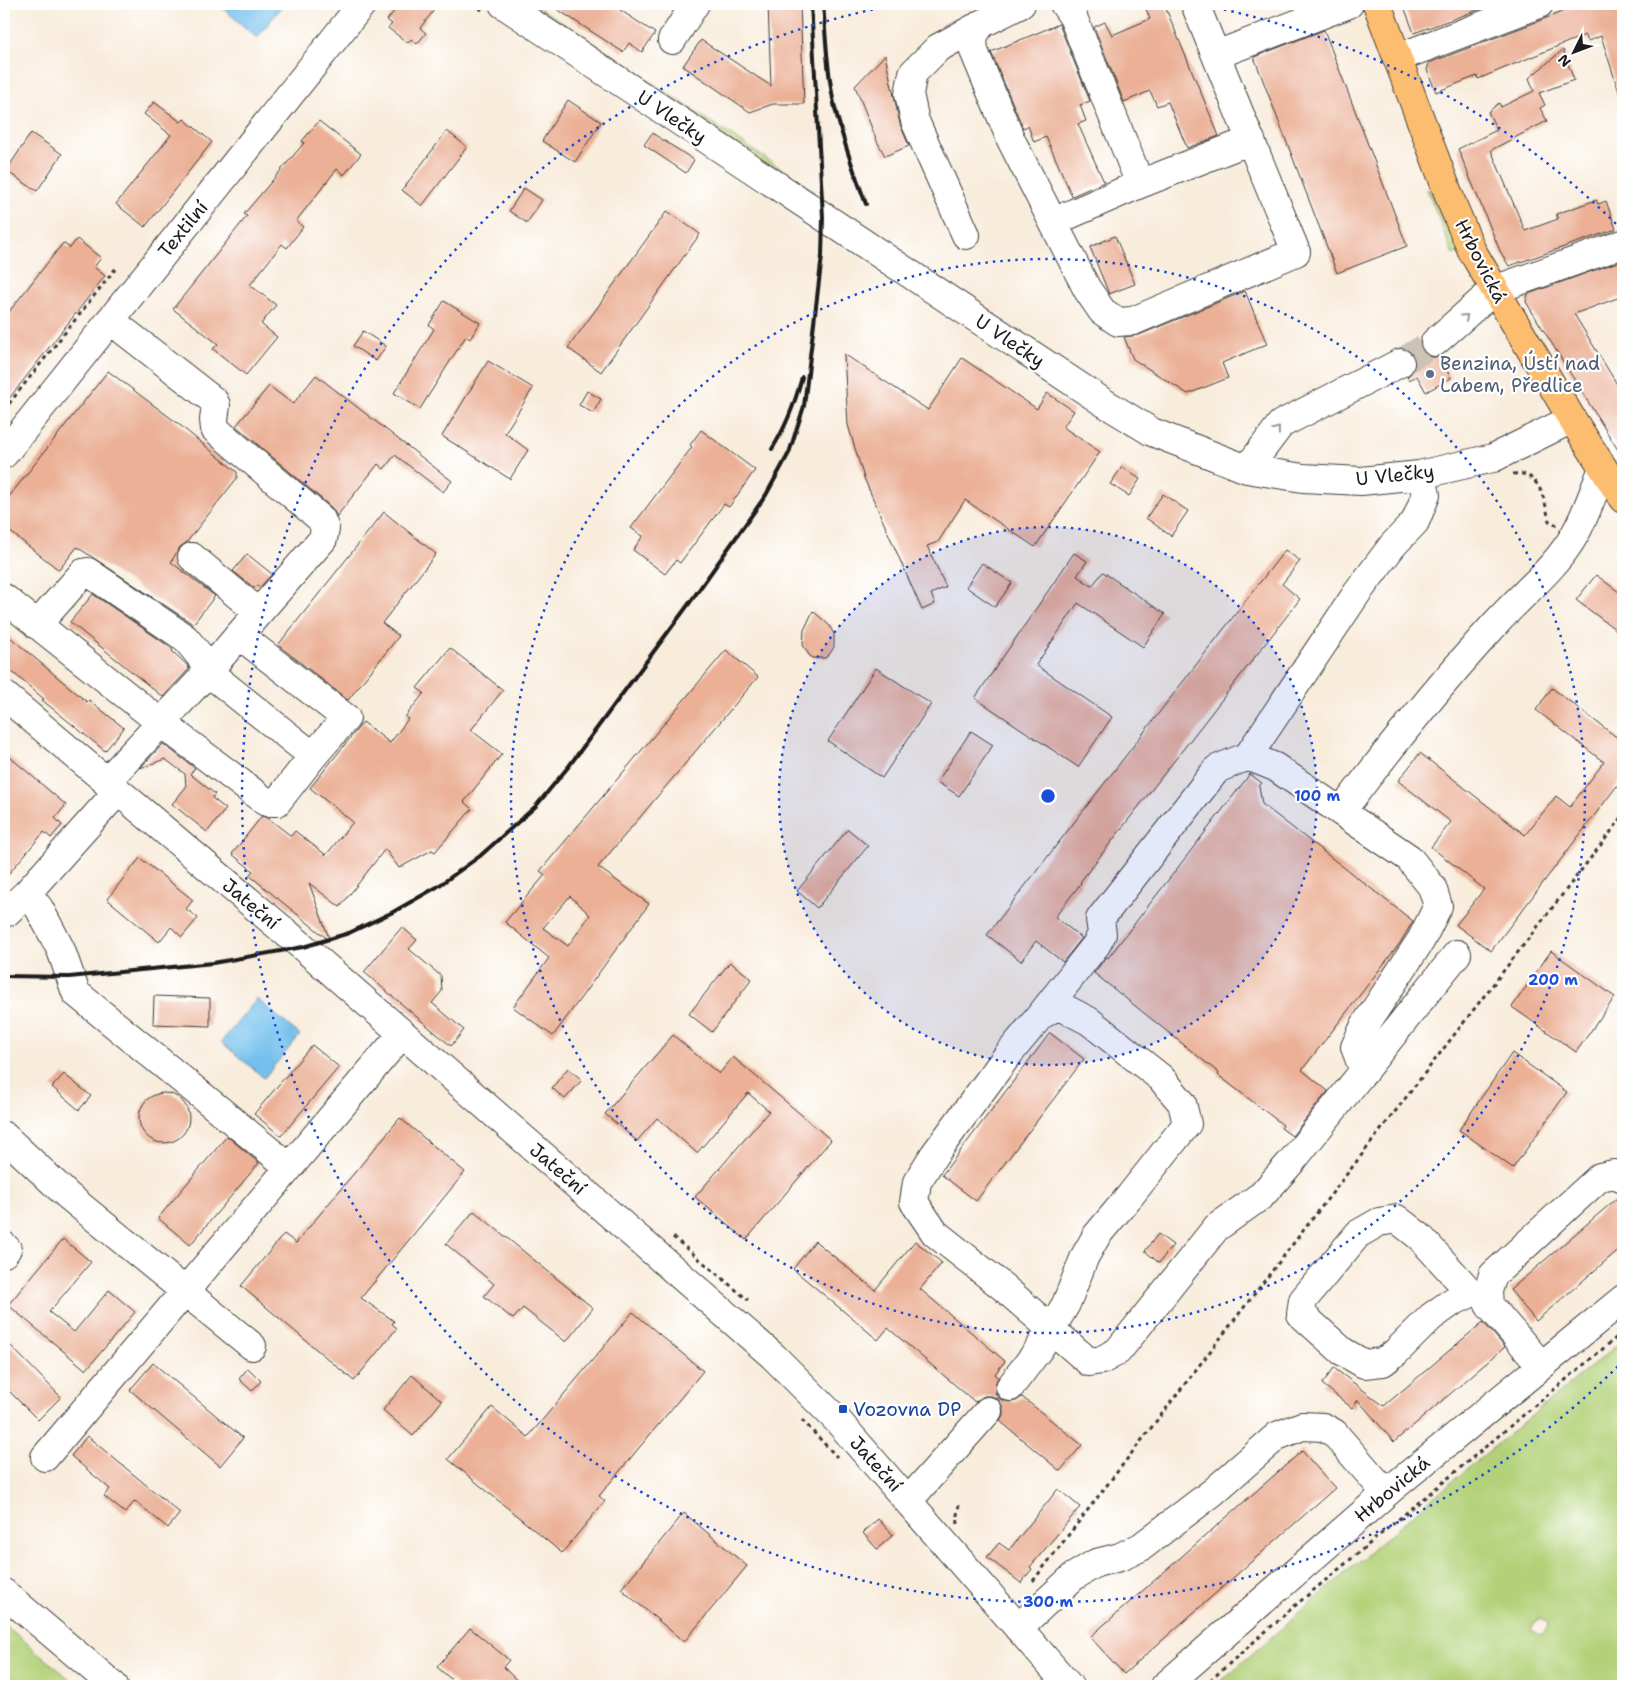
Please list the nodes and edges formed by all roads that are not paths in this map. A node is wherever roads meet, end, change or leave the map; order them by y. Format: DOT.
graph roads {
  1 [pos="362,4"];
  2 [pos="504,4"];
  3 [pos="695,4"];
  4 [pos="1021,4"];
  5 [pos="1064,4"];
  6 [pos="1195,4"];
  7 [pos="1350,4"];
  8 [pos="1377,4"];
  9 [pos="1539,4"];
  10 [pos="982,24"];
  11 [pos="672,40"];
  12 [pos="1216,55"];
  13 [pos="1398,58"];
  14 [pos="1251,140"];
  15 [pos="1140,184"];
  16 [pos="1052,222"];
  17 [pos="966,235"];
  18 [pos="1623,244"];
  19 [pos="1494,290"];
  20 [pos="110,320"];
  21 [pos="1435,342"];
  22 [pos="1400,363"];
  23 [pos="1572,419"];
  24 [pos="4,454"];
  25 [pos="1603,468"];
  26 [pos="1247,469"];
  27 [pos="1419,475"];
  28 [pos="1623,499"];
  29 [pos="192,558"];
  30 [pos="4,598"];
  31 [pos="258,612"];
  32 [pos="37,625"];
  33 [pos="239,635"];
  34 [pos="208,672"];
  35 [pos="4,695"];
  36 [pos="160,722"];
  37 [pos="312,756"];
  38 [pos="1248,756"];
  39 [pos="112,787"];
  40 [pos="1341,812"];
  41 [pos="27,893"];
  42 [pos="4,912"];
  43 [pos="1457,954"];
  44 [pos="1040,1016"];
  45 [pos="402,1034"];
  46 [pos="1364,1072"];
  47 [pos="4,1136"];
  48 [pos="289,1167"];
  49 [pos="1623,1178"];
  50 [pos="4,1246"];
  51 [pos="4,1253"];
  52 [pos="184,1291"];
  53 [pos="1479,1292"];
  54 [pos="1623,1299"];
  55 [pos="1050,1329"];
  56 [pos="252,1346"];
  57 [pos="1541,1365"];
  58 [pos="1010,1387"];
  59 [pos="988,1411"];
  60 [pos="45,1457"];
  61 [pos="1386,1493"];
  62 [pos="908,1500"];
  63 [pos="4,1593"];
  64 [pos="1018,1628"];
  65 [pos="114,1686"];
  66 [pos="1069,1686"];
  67 [pos="1165,1686"];
  1 -- 20 [label="street, Textilní"];
  2 -- 26 [label="street, U Vlečky"];
  3 -- 11 [label="street"];
  4 -- 10 [label="street"];
  5 -- 15 [label="street"];
  6 -- 12 [label="street"];
  7 -- 12 [label="street"];
  8 -- 13 [label="main road, Hrbovická"];
  9 -- 13 [label="street"];
  10 -- 16 [label="street"];
  10 -- 17 [label="street"];
  12 -- 14 [label="street"];
  13 -- 19 [label="main road, Hrbovická"];
  14 -- 15 [label="street"];
  14 -- 16 [label="street"];
  15 -- 16 [label="street"];
  18 -- 19 [label="street"];
  21 -- 19 [label="street, one-way"];
  19 -- 23 [label="main road, Hrbovická"];
  20 -- 24 [label="street, Textilní"];
  20 -- 31 [label="street"];
  26 -- 22 [label="street, one-way"];
  23 -- 25 [label="main road, Hrbovická"];
  23 -- 27 [label="street, U Vlečky"];
  25 -- 28 [label="main road, Hrbovická"];
  25 -- 40 [label="street"];
  26 -- 27 [label="street, U Vlečky"];
  27 -- 38 [label="street"];
  29 -- 31 [label="street"];
  30 -- 32 [label="street"];
  31 -- 33 [label="street"];
  32 -- 34 [label="street"];
  32 -- 36 [label="street"];
  33 -- 34 [label="street"];
  33 -- 37 [label="street"];
  34 -- 36 [label="street"];
  34 -- 37 [label="street"];
  35 -- 39 [label="street, Jateční"];
  36 -- 37 [label="street"];
  36 -- 39 [label="street"];
  38 -- 40 [label="street"];
  38 -- 44 [label="street"];
  39 -- 41 [label="street"];
  39 -- 45 [label="street, Jateční"];
  40 -- 46 [label="street"];
  41 -- 42 [label="street"];
  41 -- 48 [label="street"];
  43 -- 46 [label="street"];
  44 -- 55 [label="street"];
  44 -- 55 [label="street"];
  45 -- 48 [label="street"];
  45 -- 62 [label="street, Jateční"];
  46 -- 55 [label="street"];
  47 -- 52 [label="street"];
  48 -- 52 [label="street"];
  49 -- 53 [label="street"];
  50 -- 51 [label="street"];
  52 -- 56 [label="street"];
  52 -- 60 [label="street"];
  53 -- 53 [label="street"];
  53 -- 57 [label="street"];
  54 -- 57 [label="street, Hrbovická"];
  55 -- 58 [label="street"];
  57 -- 61 [label="street, Hrbovická"];
  59 -- 62 [label="street"];
  61 -- 64 [label="street"];
  61 -- 67 [label="street, Hrbovická"];
  62 -- 64 [label="street, Jateční"];
  63 -- 65 [label="street"];
  64 -- 66 [label="street, Jateční"];
}
